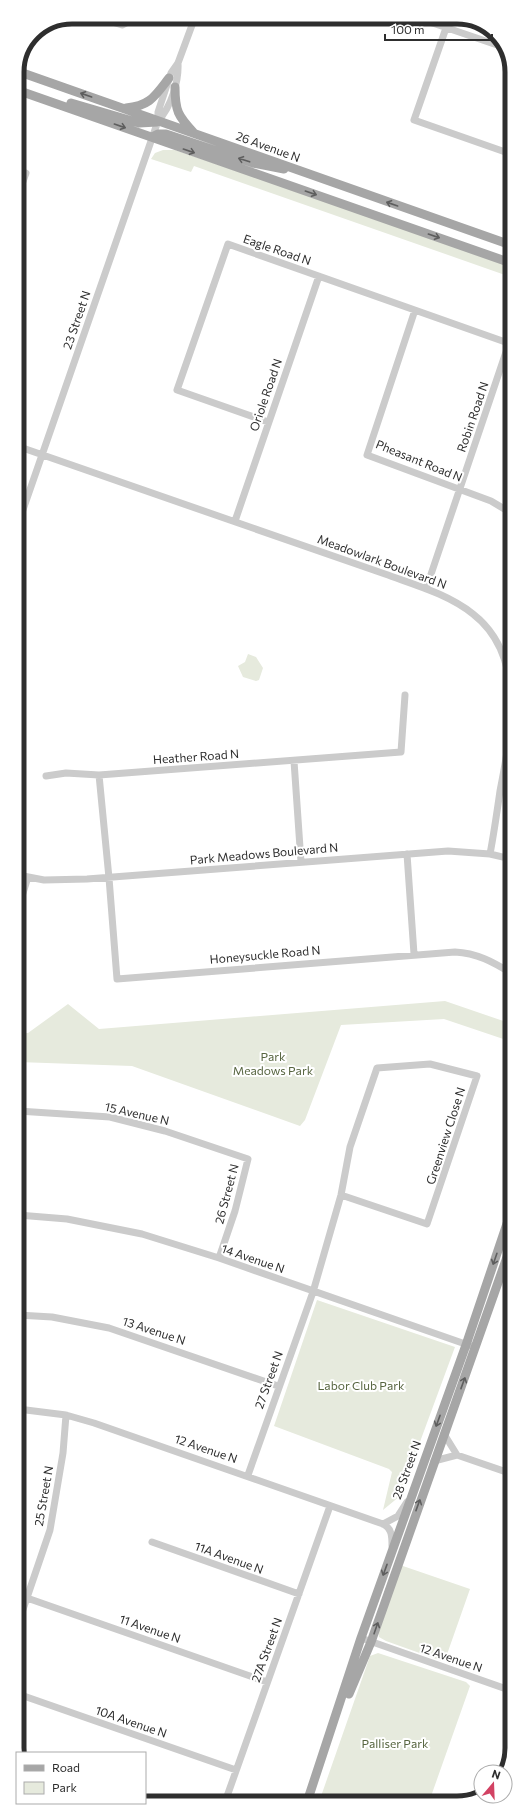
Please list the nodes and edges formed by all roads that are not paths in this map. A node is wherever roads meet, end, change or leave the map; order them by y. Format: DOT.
graph roads {
  1 [pos="192,24"];
  2 [pos="435,24"];
  3 [pos="446,28"];
  4 [pos="497,45"];
  5 [pos="178,63"];
  6 [pos="24,73"];
  7 [pos="169,78"];
  8 [pos="175,87"];
  9 [pos="24,93"];
  10 [pos="37,98"];
  11 [pos="122,108"];
  12 [pos="158,121"];
  13 [pos="195,134"];
  14 [pos="152,137"];
  15 [pos="505,152"];
  16 [pos="296,170"];
  17 [pos="505,244"];
  18 [pos="505,261"];
  19 [pos="319,276"];
  20 [pos="415,310"];
  21 [pos="505,341"];
  22 [pos="505,358"];
  23 [pos="268,422"];
  24 [pos="24,448"];
  25 [pos="42,454"];
  26 [pos="460,490"];
  27 [pos="24,506"];
  28 [pos="505,509"];
  29 [pos="235,521"];
  30 [pos="426,589"];
  31 [pos="505,659"];
  32 [pos="404,695"];
  33 [pos="294,761"];
  34 [pos="99,775"];
  35 [pos="46,776"];
  36 [pos="505,778"];
  37 [pos="407,854"];
  38 [pos="490,854"];
  39 [pos="505,858"];
  40 [pos="301,862"];
  41 [pos="24,876"];
  42 [pos="28,877"];
  43 [pos="109,878"];
  44 [pos="24,890"];
  45 [pos="414,954"];
  46 [pos="505,970"];
  47 [pos="24,1111"];
  48 [pos="248,1159"];
  49 [pos="341,1195"];
  50 [pos="24,1215"];
  51 [pos="505,1230"];
  52 [pos="219,1258"];
  53 [pos="505,1262"];
  54 [pos="313,1292"];
  55 [pos="24,1315"];
  56 [pos="466,1345"];
  57 [pos="475,1347"];
  58 [pos="278,1386"];
  59 [pos="24,1411"];
  60 [pos="66,1415"];
  61 [pos="444,1434"];
  62 [pos="457,1455"];
  63 [pos="434,1461"];
  64 [pos="505,1472"];
  65 [pos="248,1475"];
  66 [pos="409,1498"];
  67 [pos="330,1506"];
  68 [pos="383,1524"];
  69 [pos="152,1542"];
  70 [pos="392,1552"];
  71 [pos="299,1594"];
  72 [pos="27,1598"];
  73 [pos="24,1607"];
  74 [pos="361,1638"];
  75 [pos="371,1642"];
  76 [pos="267,1682"];
  77 [pos="505,1689"];
  78 [pos="24,1696"];
  79 [pos="328,1741"];
  80 [pos="236,1770"];
  81 [pos="227,1796"];
  82 [pos="309,1796"];
  1 -- 5 [label="street, 23 Street N"];
  2 -- 3 [label="street"];
  3 -- 4 [label="street"];
  3 -- 15 [label="street"];
  5 -- 7 [label="street, 23 Street N"];
  5 -- 8 [label="street, 23 Street N"];
  11 -- 6 [label="main road, 26 Avenue N, one-way"];
  7 -- 11 [label="main road"];
  7 -- 12 [label="street, 23 Street N"];
  8 -- 12 [label="street, 23 Street N"];
  8 -- 13 [label="main road"];
  9 -- 10 [label="main road"];
  10 -- 12 [label="main road"];
  10 -- 14 [label="main road, one-way"];
  11 -- 12 [label="main road, 26 Avenue N"];
  12 -- 13 [label="main road, 26 Avenue N"];
  12 -- 14 [label="street, 23 Street N"];
  13 -- 16 [label="main road, 26 Avenue N"];
  16 -- 14 [label="main road, one-way"];
  14 -- 18 [label="main road, one-way"];
  14 -- 25 [label="street, 23 Street N"];
  17 -- 16 [label="main road, 26 Avenue N, one-way"];
  19 -- 20 [label="street, Eagle Road N"];
  19 -- 23 [label="street, Oriole Road N"];
  19 -- 23 [label="street, Eagle Road N"];
  20 -- 21 [label="street, Eagle Road N"];
  20 -- 26 [label="street, Pheasant Road N"];
  22 -- 26 [label="street, Robin Road N"];
  23 -- 29 [label="street, Oriole Road N"];
  24 -- 25 [label="street, Meadowlark Boulevard N"];
  25 -- 27 [label="street, 23 Street N"];
  25 -- 29 [label="street, Meadowlark Boulevard N"];
  26 -- 28 [label="street, Pheasant Road N"];
  26 -- 30 [label="street, Robin Road N"];
  29 -- 30 [label="street, Meadowlark Boulevard N"];
  30 -- 31 [label="street, Meadowlark Boulevard N"];
  32 -- 33 [label="street, Heather Road N"];
  33 -- 34 [label="street, Heather Road N"];
  33 -- 40 [label="street"];
  34 -- 35 [label="street, Heather Road N"];
  34 -- 43 [label="street"];
  36 -- 38 [label="street, Meadowlark Boulevard N"];
  37 -- 38 [label="street, Park Meadows Boulevard N"];
  37 -- 40 [label="street, Park Meadows Boulevard N"];
  37 -- 45 [label="street"];
  38 -- 39 [label="street, Park Meadows Boulevard N"];
  40 -- 43 [label="street, Park Meadows Boulevard N"];
  41 -- 42 [label="street, Park Meadows Boulevard N"];
  42 -- 43 [label="street, Park Meadows Boulevard N"];
  42 -- 44 [label="street"];
  43 -- 45 [label="street, Honeysuckle Road N"];
  45 -- 46 [label="street, Honeysuckle Road N"];
  47 -- 48 [label="street, 15 Avenue N"];
  48 -- 52 [label="street, 26 Street N"];
  49 -- 49 [label="street, Greenview Close N"];
  49 -- 54 [label="street, Greenview Close N"];
  50 -- 52 [label="street, 14 Avenue N"];
  51 -- 56 [label="main road, 28 Street N, one-way"];
  52 -- 54 [label="street, 14 Avenue N"];
  53 -- 57 [label="main road, 28 Street N"];
  54 -- 56 [label="street, 14 Avenue N"];
  54 -- 58 [label="street, 27 Street N"];
  55 -- 58 [label="street, 13 Avenue N"];
  56 -- 57 [label="street, 14 Avenue N"];
  56 -- 66 [label="main road, 28 Street N, one-way"];
  61 -- 57 [label="main road, 28 Street N, one-way"];
  58 -- 65 [label="street, 27 Street N"];
  59 -- 60 [label="street, 12 Avenue N"];
  60 -- 65 [label="street, 12 Avenue N"];
  60 -- 72 [label="street, 25 Street N"];
  61 -- 62 [label="street"];
  61 -- 63 [label="main road, 28 Street N"];
  62 -- 63 [label="street"];
  62 -- 64 [label="street"];
  75 -- 63 [label="main road, 28 Street N, one-way"];
  65 -- 67 [label="street, 12 Avenue N"];
  66 -- 68 [label="street"];
  66 -- 70 [label="main road, 28 Street N"];
  67 -- 68 [label="street, 12 Avenue N"];
  67 -- 71 [label="street, 27A Street N"];
  68 -- 70 [label="street"];
  69 -- 71 [label="street, 11A Avenue N"];
  70 -- 74 [label="main road, 28 Street N, one-way"];
  71 -- 76 [label="street, 27A Street N"];
  72 -- 73 [label="street, 25 Street N"];
  72 -- 76 [label="street, 11 Avenue N"];
  74 -- 75 [label="street, 12 Avenue N"];
  74 -- 79 [label="main road, 28 Street N"];
  75 -- 77 [label="street, 12 Avenue N"];
  75 -- 79 [label="main road, 28 Street N"];
  76 -- 80 [label="street, 27A Street N"];
  78 -- 80 [label="street, 10A Avenue N"];
  79 -- 82 [label="main road, 28 Street N"];
  80 -- 81 [label="street, 27A Street N"];
}
